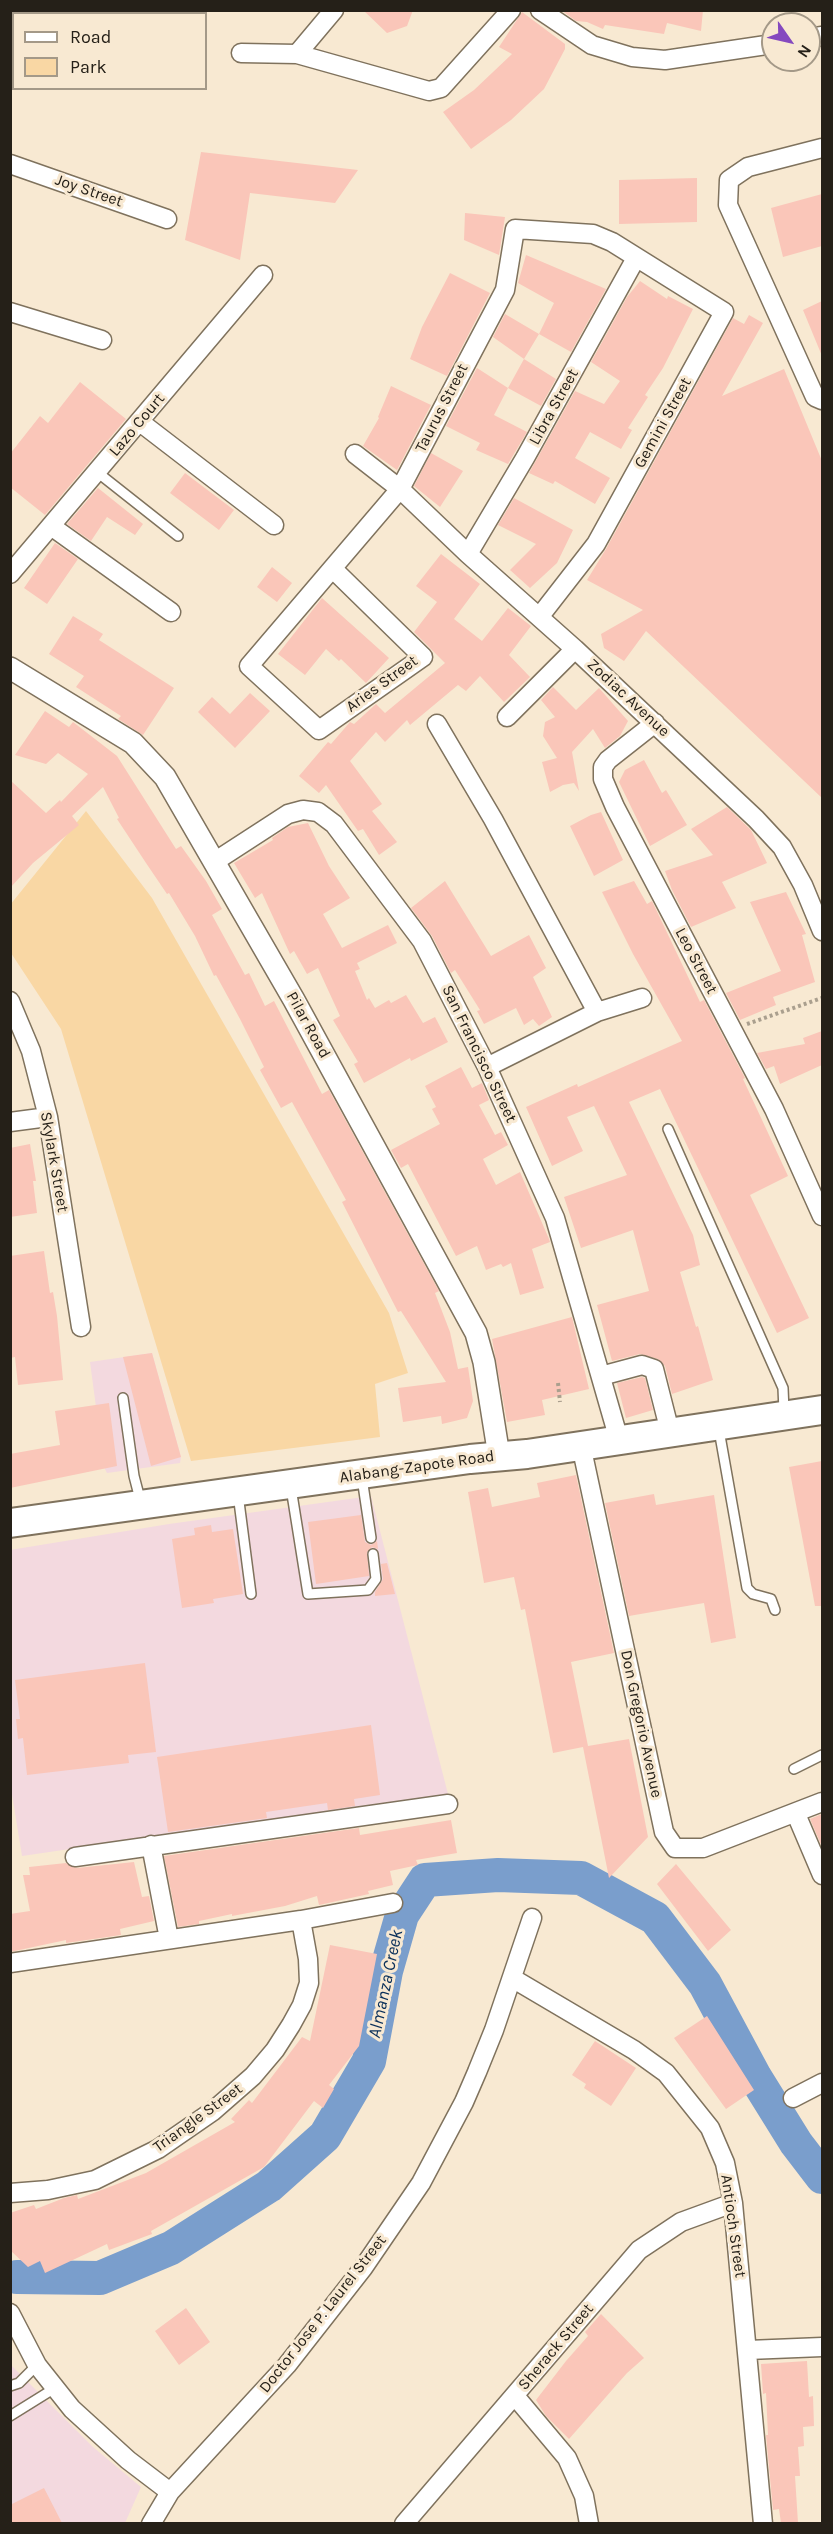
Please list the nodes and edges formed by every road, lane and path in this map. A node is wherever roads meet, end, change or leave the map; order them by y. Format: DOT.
graph roads {
  1 [pos="334,10"];
  2 [pos="511,10"];
  3 [pos="540,10"];
  4 [pos="761,46"];
  5 [pos="241,53"];
  6 [pos="297,54"];
  7 [pos="822,148"];
  8 [pos="10,164"];
  9 [pos="166,219"];
  10 [pos="636,258"];
  11 [pos="263,275"];
  12 [pos="10,312"];
  13 [pos="102,340"];
  14 [pos="822,400"];
  15 [pos="140,422"];
  16 [pos="356,454"];
  17 [pos="97,472"];
  18 [pos="400,489"];
  19 [pos="274,525"];
  20 [pos="51,526"];
  21 [pos="178,536"];
  22 [pos="468,554"];
  23 [pos="333,570"];
  24 [pos="10,574"];
  25 [pos="171,612"];
  26 [pos="540,616"];
  27 [pos="575,649"];
  28 [pos="249,666"];
  29 [pos="10,668"];
  30 [pos="507,717"];
  31 [pos="437,723"];
  32 [pos="655,723"];
  33 [pos="214,862"];
  34 [pos="822,931"];
  35 [pos="642,998"];
  36 [pos="822,998"];
  37 [pos="10,1001"];
  38 [pos="597,1012"];
  39 [pos="732,1029"];
  40 [pos="487,1067"];
  41 [pos="48,1118"];
  42 [pos="10,1122"];
  43 [pos="668,1129"];
  44 [pos="822,1216"];
  45 [pos="81,1327"];
  46 [pos="601,1376"];
  47 [pos="558,1383"];
  48 [pos="123,1398"];
  49 [pos="560,1402"];
  50 [pos="822,1410"];
  51 [pos="784,1415"];
  52 [pos="718,1425"];
  53 [pos="670,1432"];
  54 [pos="619,1440"];
  55 [pos="581,1445"];
  56 [pos="499,1456"];
  57 [pos="361,1475"];
  58 [pos="291,1485"];
  59 [pos="238,1492"];
  60 [pos="141,1505"];
  61 [pos="10,1523"];
  62 [pos="371,1538"];
  63 [pos="373,1554"];
  64 [pos="251,1594"];
  65 [pos="775,1610"];
  66 [pos="822,1755"];
  67 [pos="794,1769"];
  68 [pos="822,1802"];
  69 [pos="448,1804"];
  70 [pos="796,1814"];
  71 [pos="151,1845"];
  72 [pos="75,1857"];
  73 [pos="822,1875"];
  74 [pos="393,1903"];
  75 [pos="532,1918"];
  76 [pos="301,1920"];
  77 [pos="169,1939"];
  78 [pos="10,1963"];
  79 [pos="512,1978"];
  80 [pos="822,2083"];
  81 [pos="794,2098"];
  82 [pos="10,2193"];
  83 [pos="733,2203"];
  84 [pos="10,2313"];
  85 [pos="822,2347"];
  86 [pos="748,2350"];
  87 [pos="37,2365"];
  88 [pos="10,2386"];
  89 [pos="55,2388"];
  90 [pos="515,2396"];
  91 [pos="10,2416"];
  92 [pos="170,2492"];
  93 [pos="151,2523"];
  94 [pos="404,2523"];
  95 [pos="589,2523"];
  96 [pos="763,2523"];
  1 -- 6 [label="street"];
  2 -- 6 [label="street"];
  3 -- 4 [label="street"];
  5 -- 6 [label="street"];
  7 -- 14 [label="street"];
  8 -- 9 [label="street, Joy Street"];
  10 -- 18 [label="street, Taurus Street"];
  10 -- 22 [label="street, Libra Street"];
  10 -- 26 [label="street, Gemini Street"];
  11 -- 15 [label="street, Lazo Court"];
  12 -- 13 [label="street"];
  15 -- 17 [label="street, Lazo Court"];
  15 -- 19 [label="street"];
  16 -- 18 [label="street, Zodiac Avenue"];
  17 -- 20 [label="street, Lazo Court"];
  17 -- 21 [label="lane"];
  18 -- 22 [label="street, Zodiac Avenue"];
  18 -- 23 [label="street, Taurus Street"];
  20 -- 24 [label="street, Lazo Court"];
  20 -- 25 [label="street"];
  22 -- 26 [label="street, Zodiac Avenue"];
  23 -- 28 [label="street, Taurus Street"];
  23 -- 28 [label="street, Aries Street"];
  26 -- 27 [label="street, Zodiac Avenue"];
  27 -- 30 [label="street"];
  27 -- 32 [label="street, Zodiac Avenue"];
  29 -- 33 [label="street, Pilar Road"];
  31 -- 38 [label="street"];
  32 -- 34 [label="street, Zodiac Avenue"];
  32 -- 39 [label="street, Leo Street"];
  33 -- 40 [label="street, San Francisco Street"];
  33 -- 56 [label="street, Pilar Road"];
  35 -- 38 [label="street"];
  36 -- 39 [label="path"];
  37 -- 41 [label="street, Skylark Street"];
  38 -- 40 [label="street"];
  39 -- 44 [label="street, Leo Street"];
  40 -- 46 [label="street, San Francisco Street"];
  41 -- 42 [label="street"];
  41 -- 45 [label="street, Skylark Street"];
  43 -- 51 [label="lane"];
  46 -- 53 [label="street"];
  46 -- 54 [label="street, San Francisco Street"];
  47 -- 49 [label="path"];
  48 -- 60 [label="lane"];
  50 -- 51 [label="highway, Alabang-Zapote Road"];
  51 -- 52 [label="highway, Alabang-Zapote Road"];
  52 -- 53 [label="highway, Alabang-Zapote Road"];
  52 -- 65 [label="lane"];
  53 -- 54 [label="highway, Alabang-Zapote Road"];
  54 -- 55 [label="highway, Alabang-Zapote Road"];
  55 -- 56 [label="highway, Alabang-Zapote Road"];
  55 -- 70 [label="street, Don Gregorio Avenue"];
  56 -- 57 [label="highway, Alabang-Zapote Road"];
  57 -- 58 [label="highway, Alabang-Zapote Road"];
  57 -- 62 [label="lane"];
  58 -- 59 [label="highway, Alabang-Zapote Road"];
  58 -- 63 [label="lane"];
  59 -- 60 [label="highway, Alabang-Zapote Road"];
  59 -- 64 [label="lane"];
  60 -- 61 [label="highway, Alabang-Zapote Road"];
  66 -- 67 [label="lane"];
  68 -- 70 [label="street, Don Gregorio Avenue"];
  69 -- 71 [label="street"];
  70 -- 73 [label="street"];
  71 -- 72 [label="street"];
  71 -- 77 [label="street"];
  74 -- 76 [label="street"];
  75 -- 79 [label="street, Doctor Jose P. Laurel Street"];
  76 -- 77 [label="street"];
  76 -- 82 [label="street, Triangle Street"];
  77 -- 78 [label="street"];
  79 -- 83 [label="street, Antioch Street"];
  79 -- 92 [label="street, Doctor Jose P. Laurel Street"];
  80 -- 81 [label="street"];
  83 -- 86 [label="street, Antioch Street"];
  83 -- 90 [label="street, Sherack Street"];
  84 -- 87 [label="street"];
  85 -- 86 [label="street"];
  86 -- 96 [label="street, Antioch Street"];
  87 -- 88 [label="lane"];
  87 -- 89 [label="street"];
  89 -- 91 [label="lane"];
  89 -- 92 [label="street"];
  90 -- 94 [label="street, Sherack Street"];
  90 -- 95 [label="street"];
  92 -- 93 [label="street, Doctor Jose P. Laurel Street"];
}
